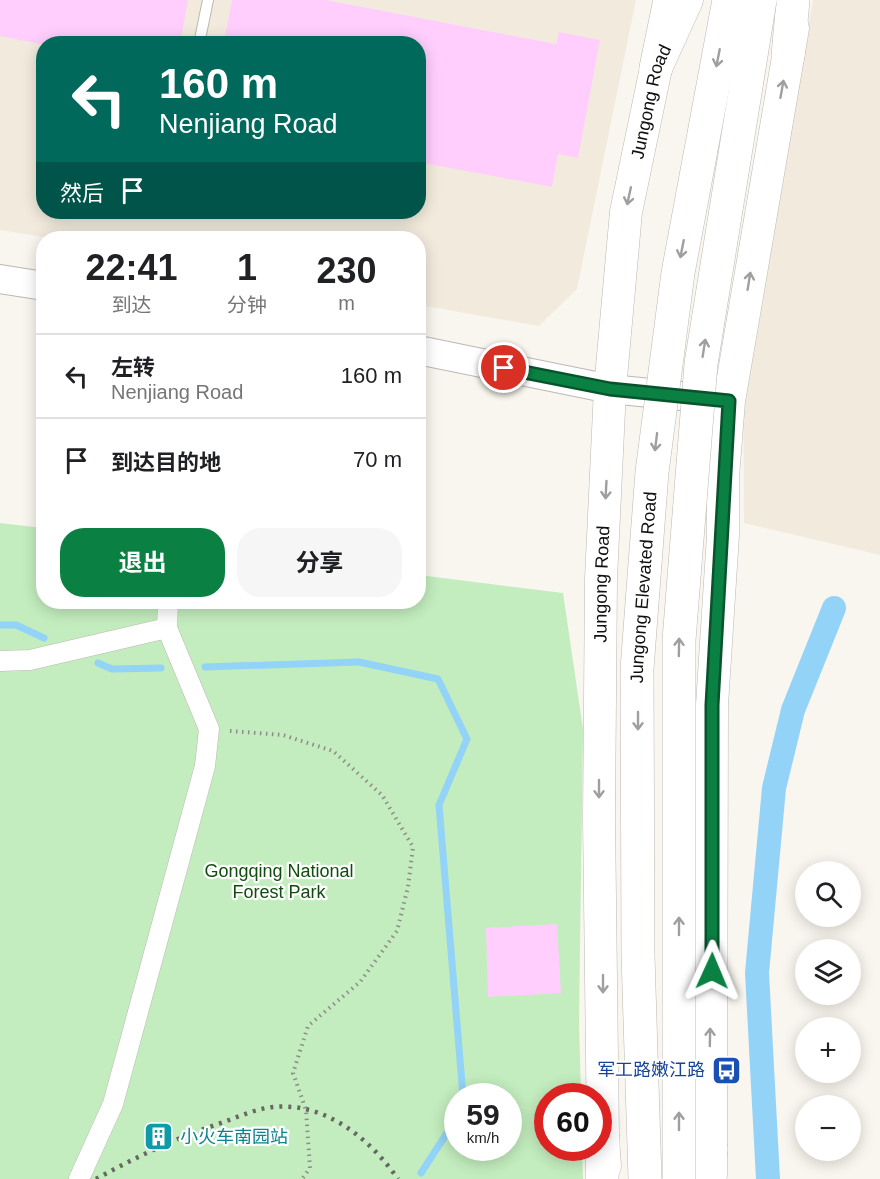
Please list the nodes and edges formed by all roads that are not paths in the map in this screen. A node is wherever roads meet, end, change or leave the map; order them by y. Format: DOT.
graph roads {
  1 [pos="208,0"];
  2 [pos="670,0"];
  3 [pos="687,0"];
  4 [pos="729,0"];
  5 [pos="760,0"];
  6 [pos="793,0"];
  7 [pos="798,0"];
  8 [pos="201,36"];
  9 [pos="788,55"];
  10 [pos="656,68"];
  11 [pos="0,279"];
  12 [pos="36,285"];
  13 [pos="426,352"];
  14 [pos="610,389"];
  15 [pos="729,401"];
  16 [pos="168,609"];
  17 [pos="167,628"];
  18 [pos="0,661"];
  19 [pos="602,1083"];
  20 [pos="604,1161"];
  21 [pos="710,1169"];
  22 [pos="79,1179"];
  23 [pos="604,1179"];
  24 [pos="645,1179"];
  25 [pos="679,1179"];
  1 -- 8 [label="lane"];
  2 -- 10 [label="highway"];
  3 -- 10 [label="main road, Jungong Road"];
  4 -- 24 [label="highway, Jungong Elevated Road, one-way, bridge"];
  25 -- 5 [label="highway, one-way, bridge"];
  6 -- 9 [label="highway"];
  7 -- 9 [label="main road"];
  15 -- 9 [label="main road, one-way"];
  10 -- 14 [label="main road, Jungong Road, one-way"];
  11 -- 12 [label="street"];
  13 -- 14 [label="street"];
  14 -- 15 [label="street"];
  14 -- 19 [label="main road, Jungong Road, one-way"];
  21 -- 15 [label="main road, one-way"];
  16 -- 17 [label="street"];
  17 -- 18 [label="street"];
  17 -- 22 [label="street"];
  20 -- 23 [label="highway"];
}
